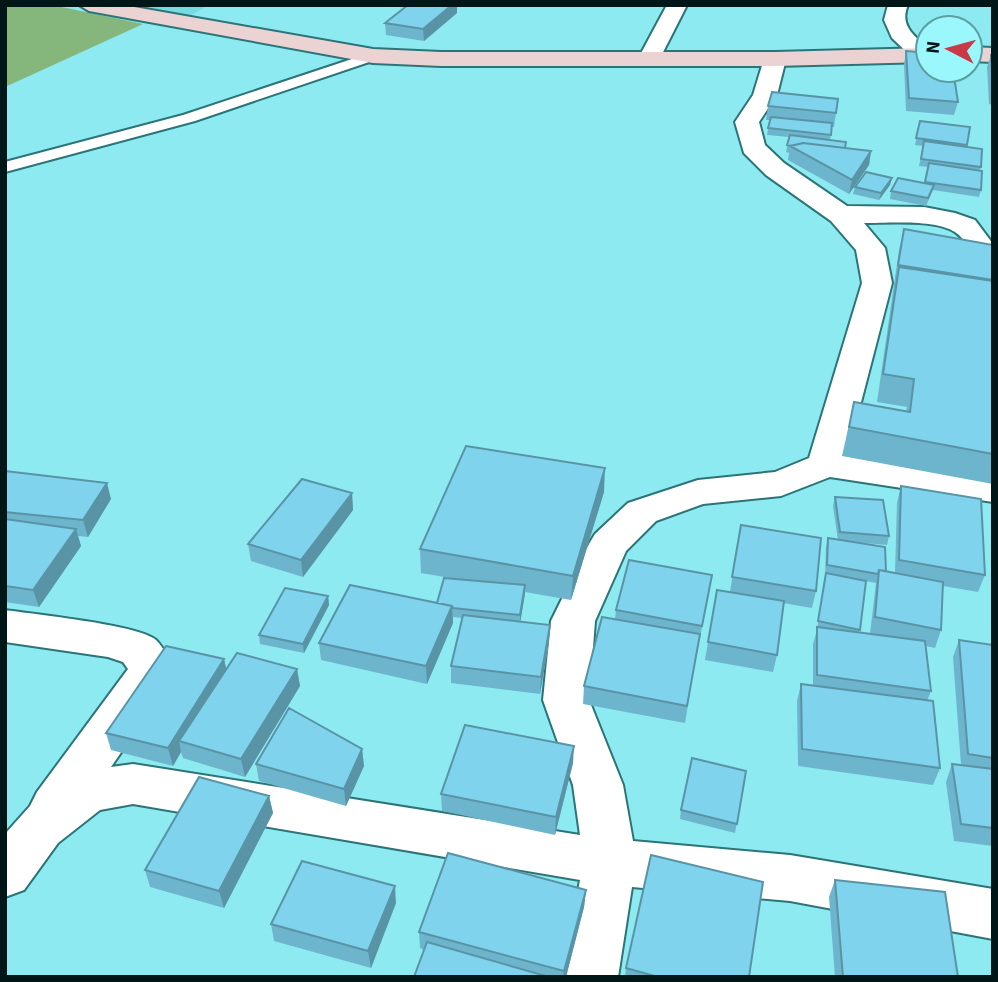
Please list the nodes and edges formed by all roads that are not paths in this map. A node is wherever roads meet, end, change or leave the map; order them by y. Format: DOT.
graph roads {
  1 [pos="89,5"];
  2 [pos="677,5"];
  3 [pos="898,5"];
  4 [pos="914,46"];
  5 [pos="914,55"];
  6 [pos="373,56"];
  7 [pos="650,57"];
  8 [pos="775,59"];
  9 [pos="5,167"];
  10 [pos="842,215"];
  11 [pos="993,258"];
  12 [pos="826,465"];
  13 [pos="993,490"];
  14 [pos="5,626"];
  15 [pos="40,828"];
  16 [pos="610,862"];
  17 [pos="5,874"];
  18 [pos="993,914"];
  19 [pos="590,977"];
  1 -- 6 [label="street"];
  2 -- 7 [label="street"];
  3 -- 4 [label="street"];
  5 -- 8 [label="street"];
  6 -- 7 [label="street"];
  6 -- 9 [label="lane"];
  7 -- 8 [label="street"];
  8 -- 10 [label="street"];
  10 -- 11 [label="street"];
  10 -- 12 [label="street"];
  12 -- 13 [label="street"];
  12 -- 16 [label="street"];
  14 -- 15 [label="street"];
  15 -- 16 [label="street"];
  15 -- 17 [label="street"];
  16 -- 18 [label="street"];
  16 -- 19 [label="street"];
}
